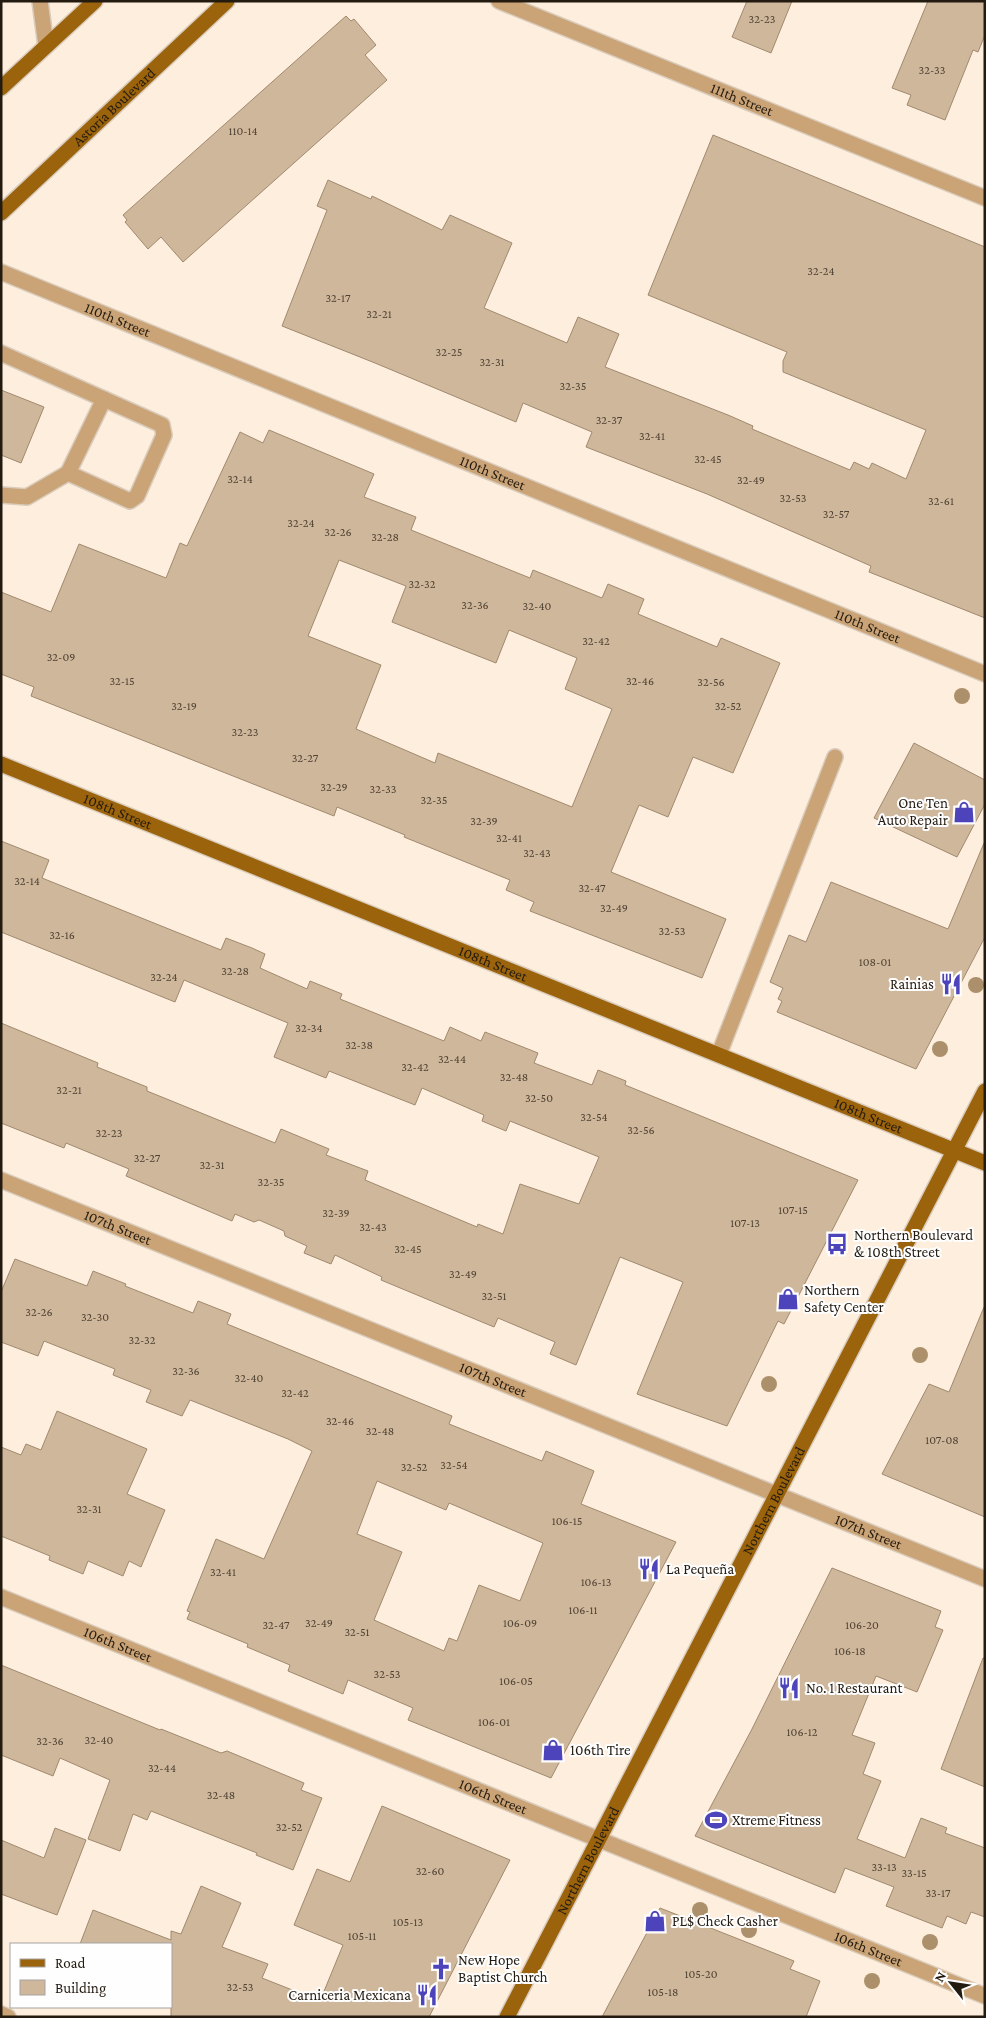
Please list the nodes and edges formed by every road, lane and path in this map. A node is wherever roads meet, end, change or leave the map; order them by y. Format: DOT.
graph roads {
  1 [pos="40,1"];
  2 [pos="95,1"];
  3 [pos="227,1"];
  4 [pos="499,1"];
  5 [pos="46,46"];
  6 [pos="1,88"];
  7 [pos="985,198"];
  8 [pos="1,213"];
  9 [pos="1,272"];
  10 [pos="1,353"];
  11 [pos="104,399"];
  12 [pos="68,473"];
  13 [pos="1,495"];
  14 [pos="985,674"];
  15 [pos="835,757"];
  16 [pos="1,764"];
  17 [pos="719,1054"];
  18 [pos="985,1091"];
  19 [pos="954,1150"];
  20 [pos="985,1163"];
  21 [pos="1,1180"];
  22 [pos="777,1494"];
  23 [pos="985,1579"];
  24 [pos="1,1597"];
  25 [pos="600,1840"];
  26 [pos="985,1996"];
  27 [pos="1,2014"];
  28 [pos="8,2017"];
  29 [pos="507,2017"];
  1 -- 5 [label="street"];
  2 -- 5 [label="main road"];
  3 -- 8 [label="main road, Astoria Boulevard"];
  4 -- 7 [label="street, 111th Street"];
  5 -- 6 [label="main road"];
  9 -- 14 [label="street, 110th Street"];
  10 -- 11 [label="street"];
  11 -- 12 [label="street"];
  11 -- 12 [label="street"];
  12 -- 13 [label="street"];
  15 -- 17 [label="street"];
  16 -- 17 [label="main road, 108th Street"];
  17 -- 19 [label="main road, 108th Street"];
  18 -- 19 [label="main road, Northern Boulevard"];
  19 -- 20 [label="main road, 108th Street"];
  19 -- 22 [label="main road, Northern Boulevard"];
  21 -- 22 [label="street, 107th Street"];
  22 -- 23 [label="street, 107th Street"];
  22 -- 25 [label="main road, Northern Boulevard"];
  24 -- 25 [label="street, 106th Street"];
  25 -- 26 [label="street, 106th Street"];
  25 -- 29 [label="main road, Northern Boulevard"];
  27 -- 28 [label="street"];
}
